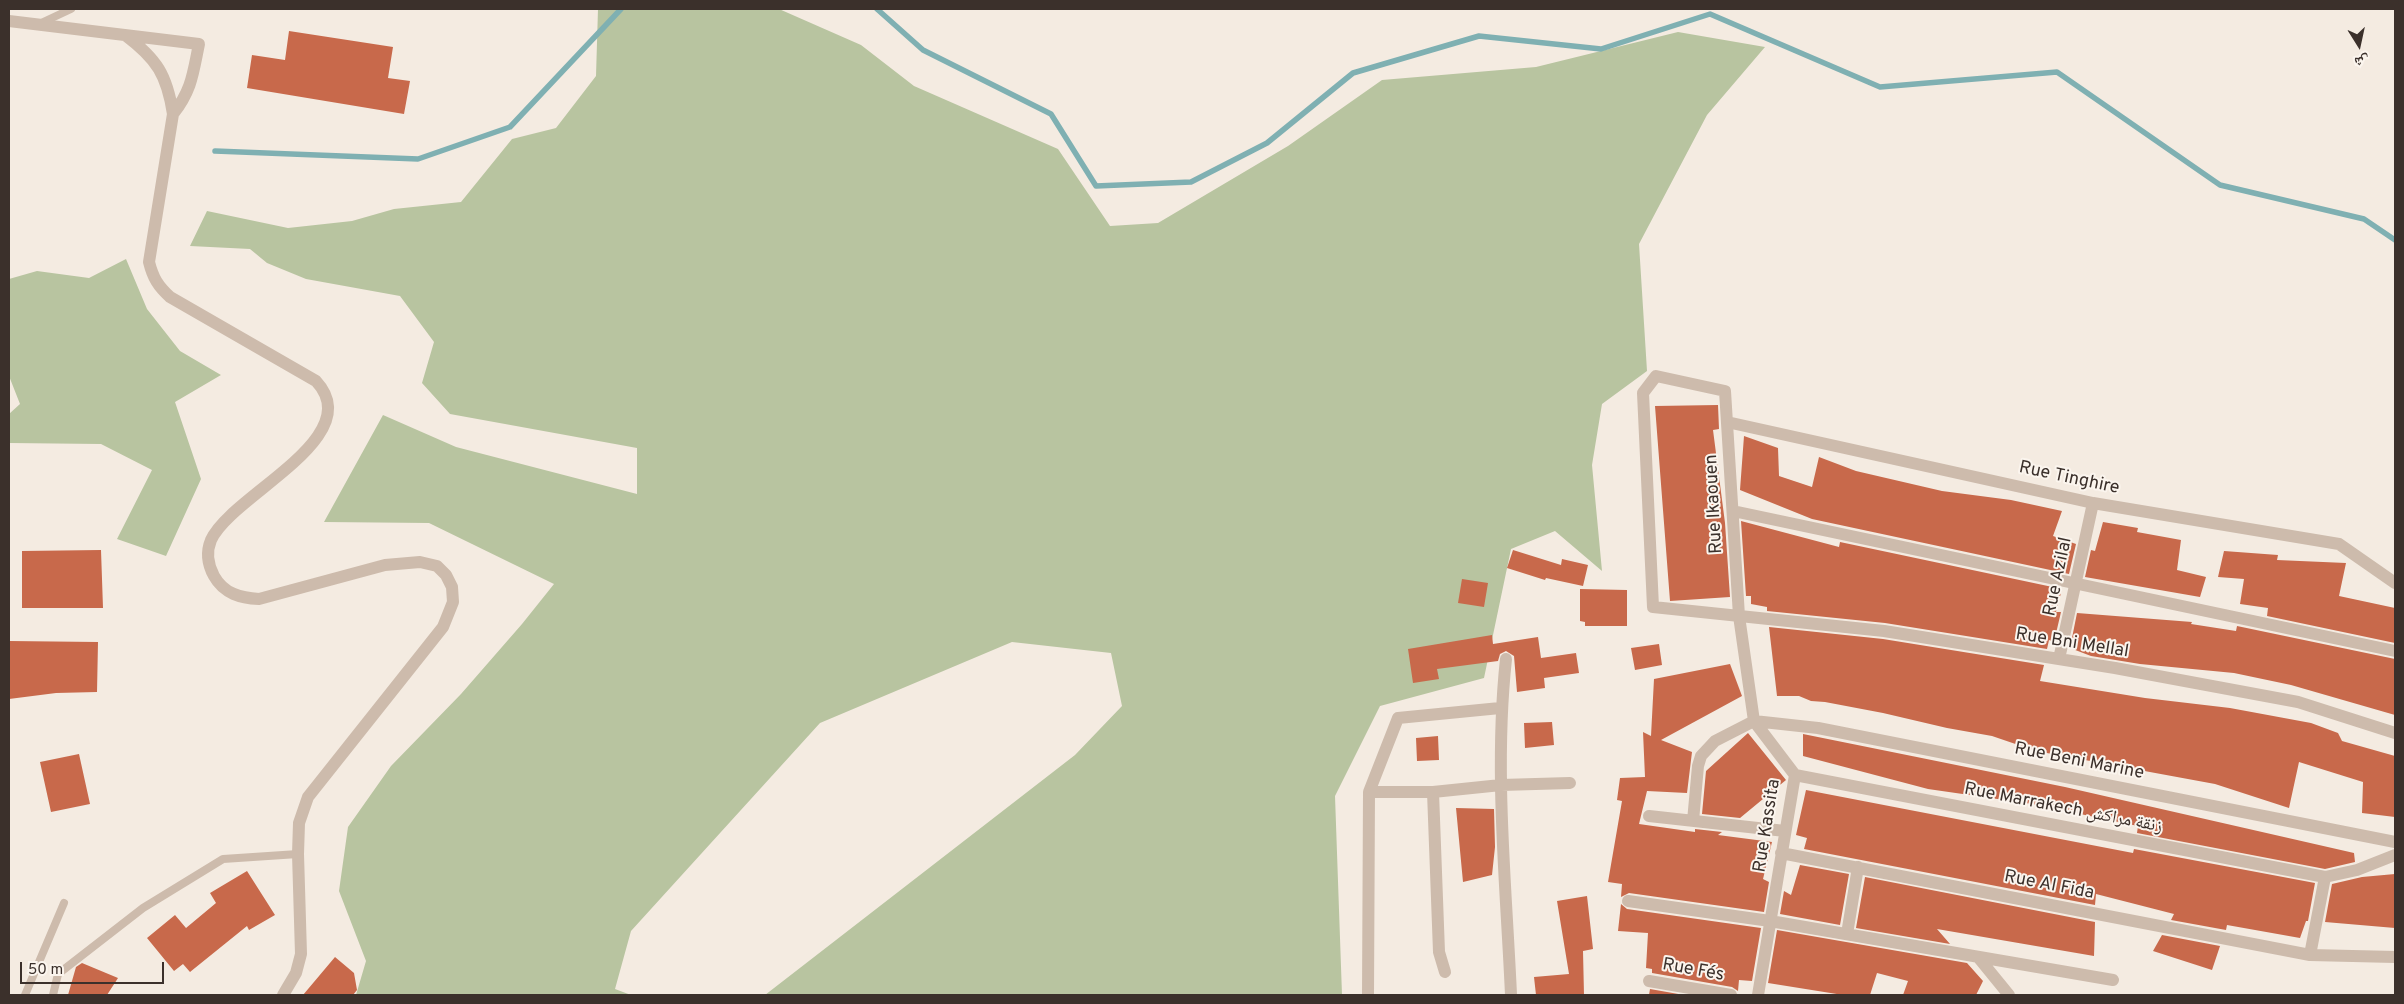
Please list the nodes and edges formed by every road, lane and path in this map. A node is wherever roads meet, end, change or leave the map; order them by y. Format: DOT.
graph roads {
  1 [pos="71,9"];
  2 [pos="9,21"];
  3 [pos="38,24"];
  4 [pos="125,35"];
  5 [pos="174,114"];
  6 [pos="1725,391"];
  7 [pos="1727,422"];
  8 [pos="2093,502"];
  9 [pos="1732,512"];
  10 [pos="2395,582"];
  11 [pos="2075,583"];
  12 [pos="1739,616"];
  13 [pos="2395,651"];
  14 [pos="1506,659"];
  15 [pos="2059,659"];
  16 [pos="1500,708"];
  17 [pos="1754,721"];
  18 [pos="2395,733"];
  19 [pos="1796,776"];
  20 [pos="1570,783"];
  21 [pos="1501,784"];
  22 [pos="1369,792"];
  23 [pos="1433,792"];
  24 [pos="1649,816"];
  25 [pos="1693,821"];
  26 [pos="1785,831"];
  27 [pos="2395,842"];
  28 [pos="1781,853"];
  29 [pos="298,854"];
  30 [pos="2395,855"];
  31 [pos="1858,867"];
  32 [pos="2325,877"];
  33 [pos="1628,901"];
  34 [pos="64,902"];
  35 [pos="1770,921"];
  36 [pos="1846,934"];
  37 [pos="2310,955"];
  38 [pos="1978,957"];
  39 [pos="2395,957"];
  40 [pos="1445,972"];
  41 [pos="2113,980"];
  42 [pos="1650,981"];
  43 [pos="2006,994"];
  44 [pos="24,995"];
  45 [pos="53,995"];
  46 [pos="283,995"];
  47 [pos="1368,995"];
  48 [pos="1511,995"];
  49 [pos="1731,995"];
  50 [pos="1758,995"];
  1 -- 3 [label="lane"];
  2 -- 3 [label="street"];
  3 -- 4 [label="street"];
  4 -- 5 [label="street"];
  4 -- 5 [label="street"];
  5 -- 29 [label="street"];
  6 -- 7 [label="street, Rue Ikaouen"];
  6 -- 12 [label="street, Rue Bni Mellal"];
  7 -- 8 [label="street, Rue Tinghire"];
  7 -- 9 [label="street, Rue Ikaouen"];
  8 -- 10 [label="street, Rue Tinghire"];
  8 -- 11 [label="street, Rue Azilal"];
  9 -- 11 [label="street"];
  9 -- 12 [label="street, Rue Ikaouen"];
  11 -- 13 [label="street"];
  11 -- 15 [label="street, Rue Azilal"];
  12 -- 15 [label="street, Rue Bni Mellal"];
  12 -- 17 [label="street, Rue Kassita"];
  14 -- 16 [label="street"];
  15 -- 18 [label="street, Rue Bni Mellal"];
  16 -- 21 [label="street"];
  16 -- 22 [label="street"];
  17 -- 19 [label="street, Rue Kassita"];
  17 -- 25 [label="street"];
  17 -- 27 [label="street, Rue Beni Marine"];
  19 -- 26 [label="street, Rue Kassita"];
  19 -- 32 [label="street, Rue Marrakech زنقة مراكش"];
  20 -- 21 [label="street"];
  21 -- 23 [label="street"];
  21 -- 48 [label="street"];
  22 -- 23 [label="street"];
  22 -- 47 [label="street"];
  23 -- 40 [label="street"];
  24 -- 25 [label="street"];
  25 -- 26 [label="street"];
  26 -- 28 [label="street, Rue Kassita"];
  28 -- 31 [label="street, Rue Al Fida"];
  28 -- 35 [label="street, Rue Kassita"];
  29 -- 45 [label="lane"];
  29 -- 46 [label="street"];
  30 -- 32 [label="street"];
  31 -- 36 [label="street"];
  31 -- 37 [label="street, Rue Al Fida"];
  32 -- 37 [label="street"];
  33 -- 35 [label="street"];
  34 -- 44 [label="lane"];
  35 -- 36 [label="street"];
  35 -- 50 [label="street, Rue Kassita"];
  36 -- 38 [label="street"];
  37 -- 39 [label="street, Rue Al Fida"];
  38 -- 41 [label="street"];
  38 -- 43 [label="street"];
  42 -- 49 [label="street, Rue Fés"];
}
